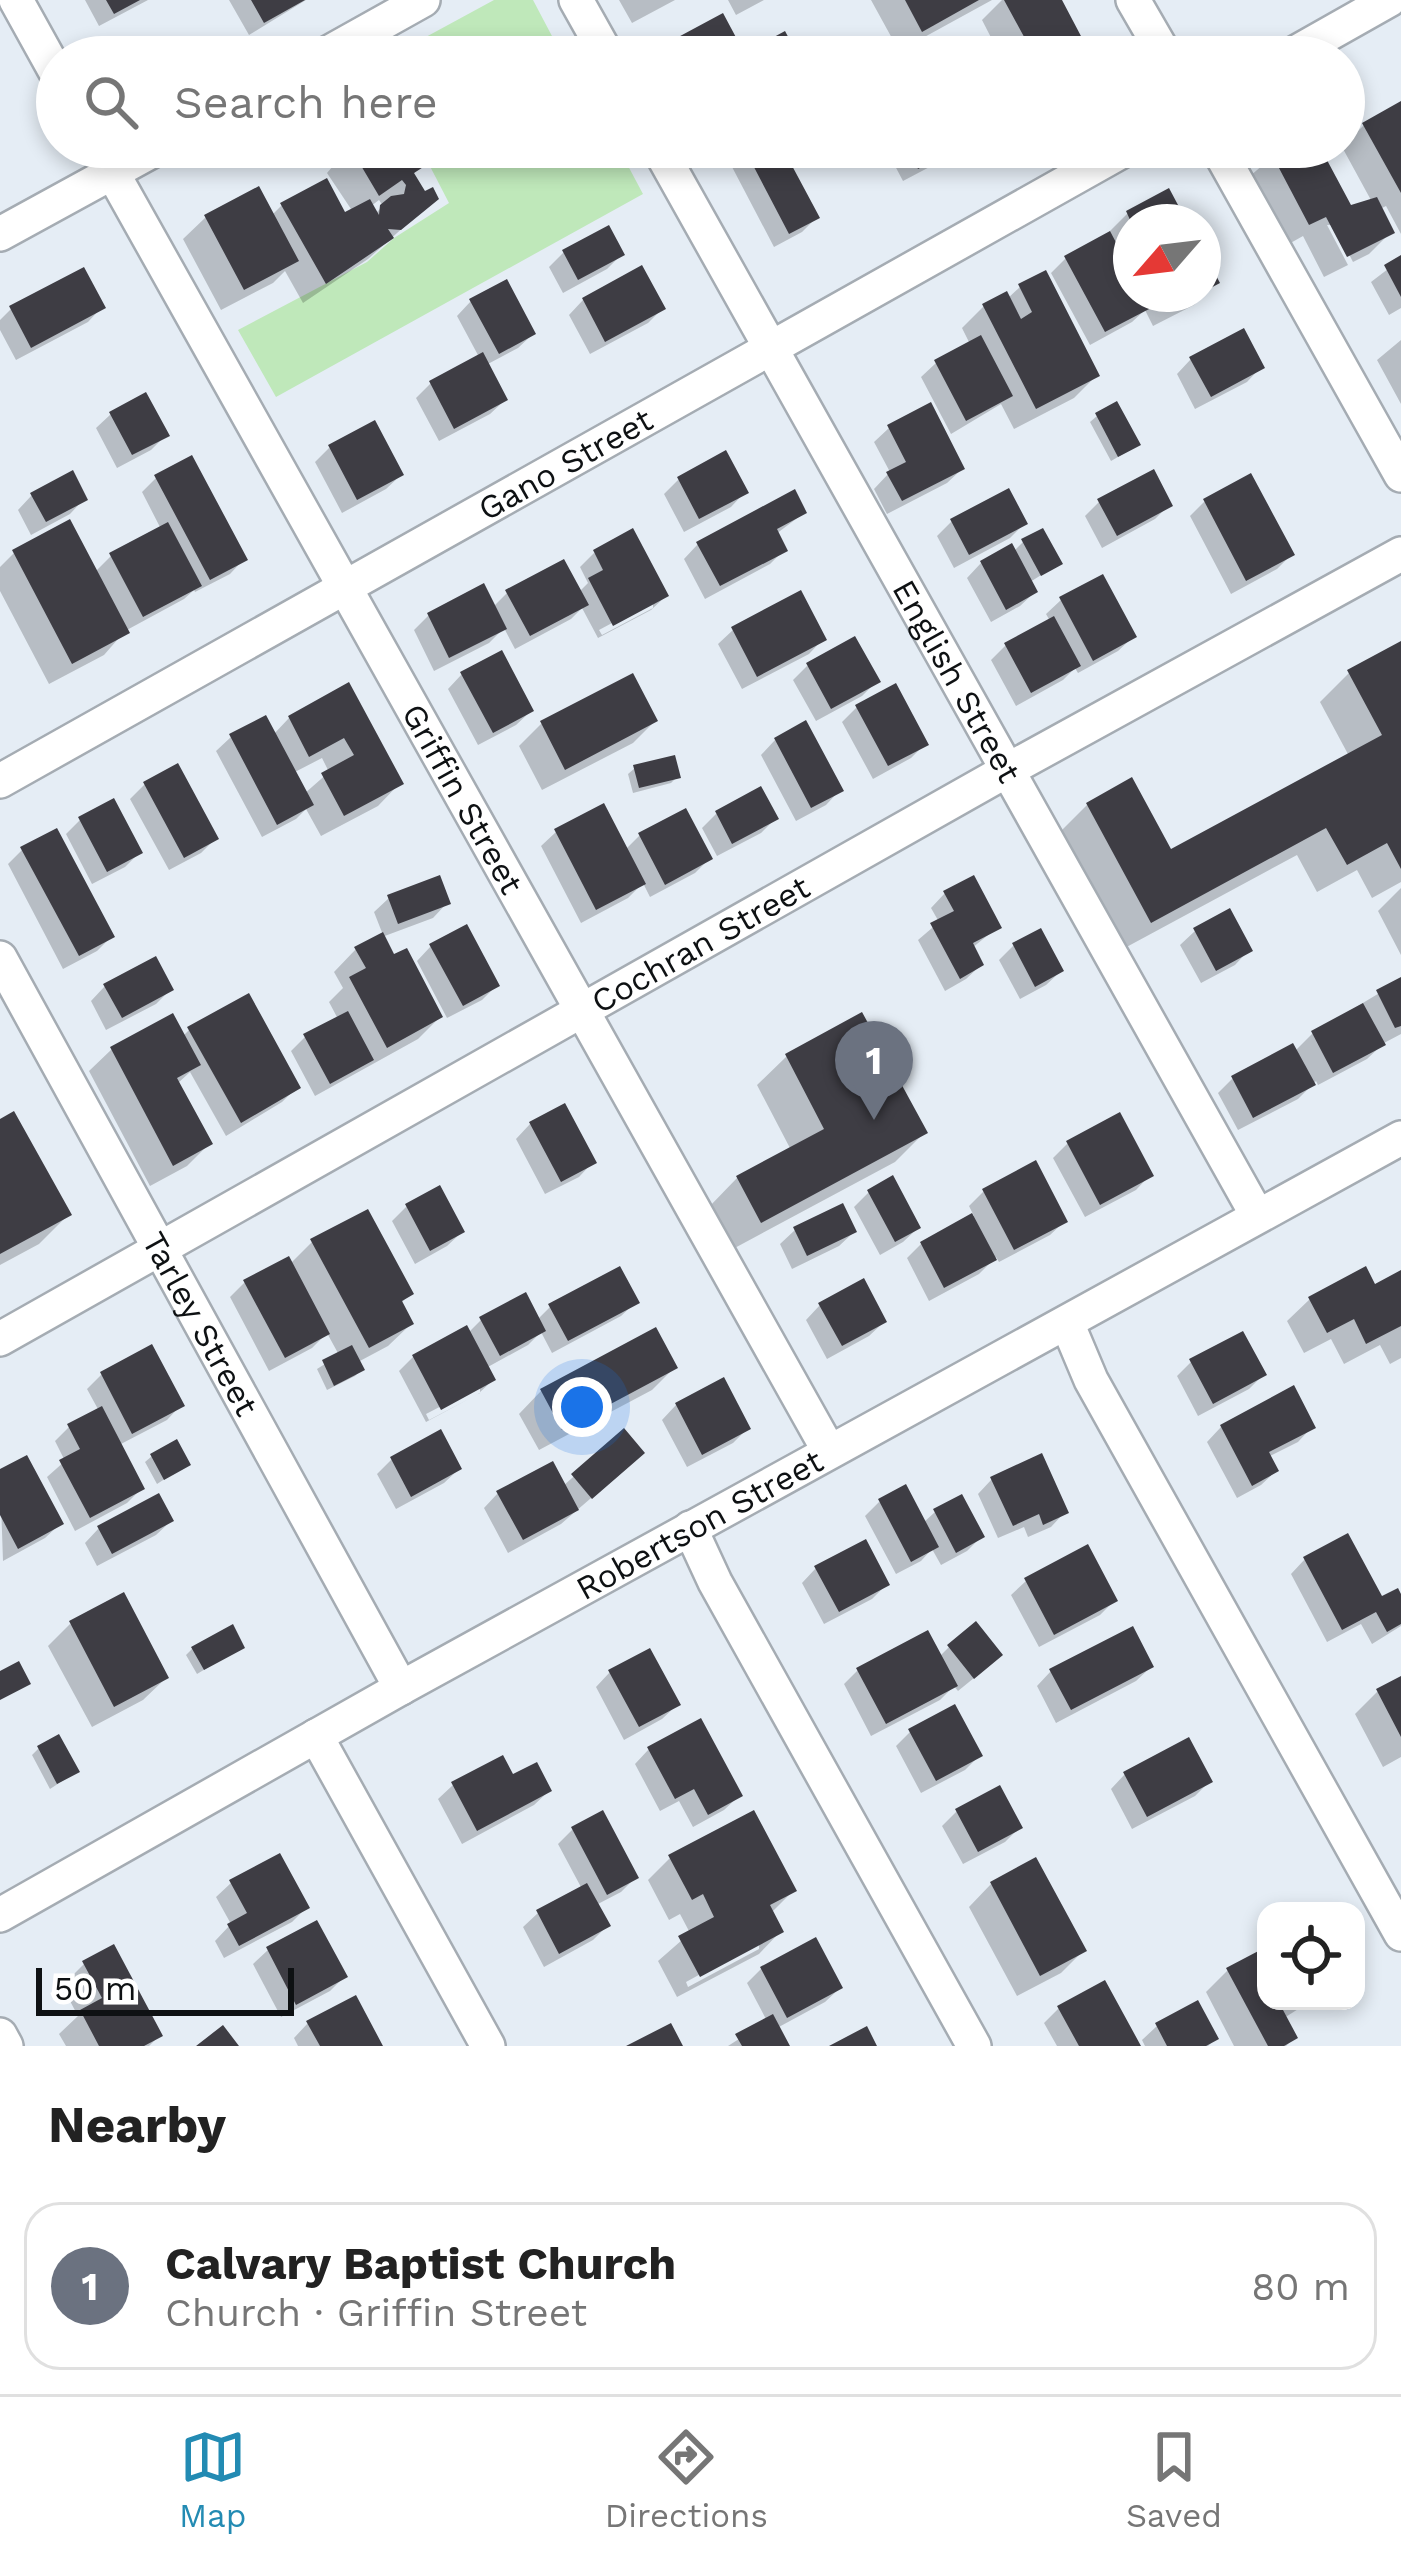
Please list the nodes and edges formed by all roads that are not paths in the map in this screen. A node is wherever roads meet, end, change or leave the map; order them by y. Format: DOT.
graph roads {
  1 [pos="16,0"];
  2 [pos="423,0"];
  3 [pos="576,0"];
  4 [pos="1133,0"];
  5 [pos="1389,0"];
  6 [pos="36,36"];
  7 [pos="359,36"];
  8 [pos="596,36"];
  9 [pos="1154,36"];
  10 [pos="1325,36"];
  11 [pos="94,168"];
  12 [pos="109,168"];
  13 [pos="670,168"];
  14 [pos="1092,168"];
  15 [pos="1229,168"];
  16 [pos="0,234"];
  17 [pos="770,349"];
  18 [pos="1401,475"];
  19 [pos="1401,554"];
  20 [pos="346,589"];
  21 [pos="1006,771"];
  22 [pos="0,781"];
  23 [pos="0,958"];
  24 [pos="582,1012"];
  25 [pos="1401,1138"];
  26 [pos="1257,1215"];
  27 [pos="157,1249"];
  28 [pos="1066,1323"];
  29 [pos="0,1339"];
  30 [pos="829,1451"];
  31 [pos="690,1528"];
  32 [pos="401,1688"];
  33 [pos="316,1736"];
  34 [pos="0,1915"];
  35 [pos="1401,1934"];
  36 [pos="0,2035"];
  37 [pos="6,2046"];
  38 [pos="488,2046"];
  39 [pos="974,2046"];
  1 -- 6 [label="street"];
  2 -- 7 [label="street"];
  3 -- 8 [label="street"];
  4 -- 9 [label="street"];
  5 -- 10 [label="street"];
  11 -- 16 [label="street"];
  12 -- 20 [label="street, Griffin Street"];
  13 -- 17 [label="street, English Street"];
  14 -- 17 [label="street, Gano Street"];
  15 -- 18 [label="street"];
  17 -- 20 [label="street, Gano Street"];
  17 -- 21 [label="street, English Street"];
  19 -- 21 [label="street, Cochran Street"];
  20 -- 22 [label="street, Gano Street"];
  20 -- 24 [label="street, Griffin Street"];
  21 -- 24 [label="street, Cochran Street"];
  21 -- 26 [label="street, English Street"];
  23 -- 27 [label="street, Tarley Street"];
  24 -- 27 [label="street, Cochran Street"];
  24 -- 30 [label="street, Griffin Street"];
  25 -- 26 [label="street, Robertson Street"];
  26 -- 28 [label="street, Robertson Street"];
  27 -- 29 [label="street, Cochran Street"];
  27 -- 32 [label="street, Tarley Street"];
  28 -- 30 [label="street, Robertson Street"];
  28 -- 35 [label="street"];
  30 -- 31 [label="street, Robertson Street"];
  31 -- 32 [label="street, Robertson Street"];
  31 -- 39 [label="street"];
  32 -- 33 [label="street, Robertson Street"];
  33 -- 34 [label="street, Robertson Street"];
  33 -- 38 [label="street"];
  36 -- 37 [label="street"];
}
